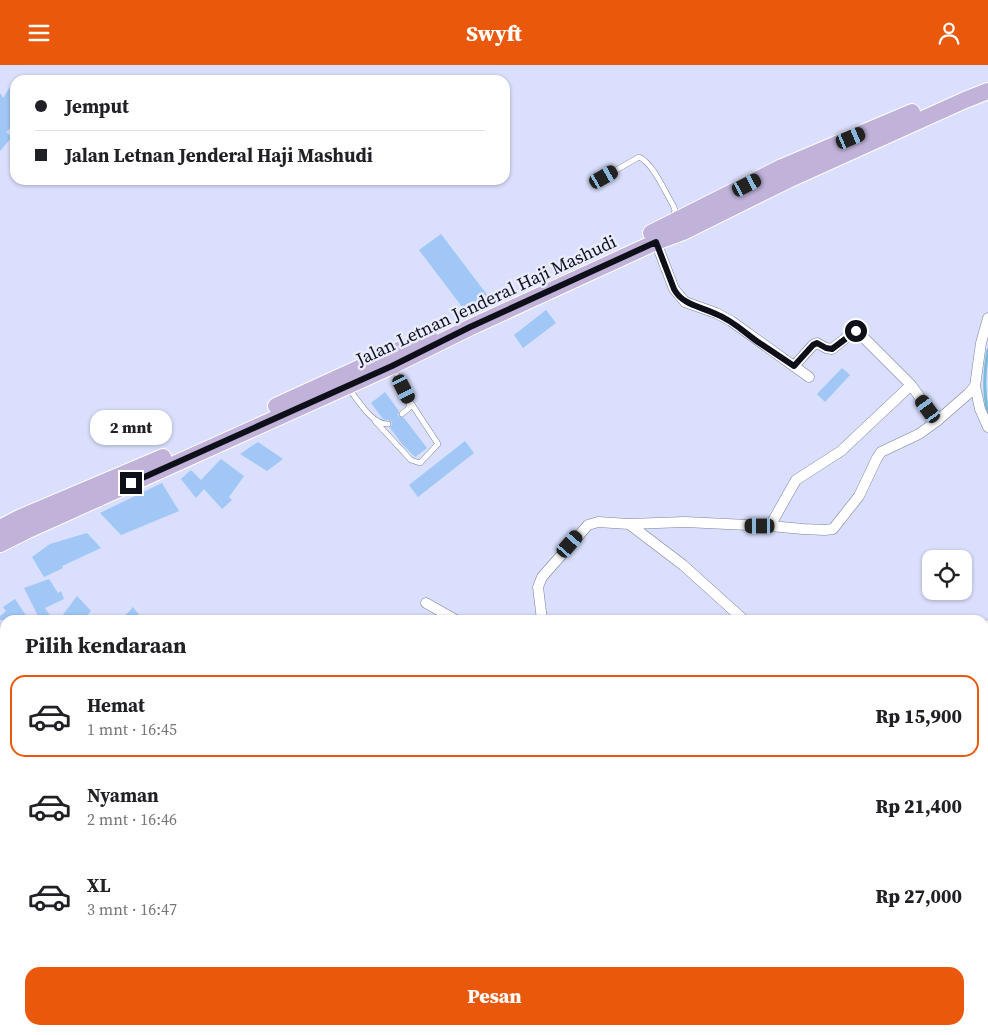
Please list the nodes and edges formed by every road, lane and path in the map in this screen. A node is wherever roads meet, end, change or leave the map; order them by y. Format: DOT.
graph roads {
  1 [pos="988,79"];
  2 [pos="988,91"];
  3 [pos="604,177"];
  4 [pos="677,225"];
  5 [pos="656,242"];
  6 [pos="988,318"];
  7 [pos="392,366"];
  8 [pos="794,366"];
  9 [pos="809,377"];
  10 [pos="911,385"];
  11 [pos="347,387"];
  12 [pos="975,387"];
  13 [pos="409,400"];
  14 [pos="402,414"];
  15 [pos="376,421"];
  16 [pos="937,421"];
  17 [pos="388,424"];
  18 [pos="988,427"];
  19 [pos="22,524"];
  20 [pos="629,524"];
  21 [pos="770,526"];
  22 [pos="0,528"];
  23 [pos="0,544"];
  24 [pos="426,603"];
  25 [pos="447,615"];
  26 [pos="541,615"];
  27 [pos="738,615"];
  1 -- 4 [label="main road, Jalan Letnan Jenderal Haji Mashudi"];
  2 -- 4 [label="main road, Jalan Letnan Jenderal Haji Mashudi"];
  3 -- 4 [label="lane"];
  4 -- 5 [label="main road, Jalan Letnan Jenderal Haji Mashudi"];
  4 -- 19 [label="main road, Jalan Letnan Jenderal Haji Mashudi"];
  5 -- 7 [label="main road, Jalan Letnan Jenderal Haji Mashudi"];
  5 -- 8 [label="street"];
  6 -- 12 [label="street"];
  7 -- 11 [label="main road, Jalan Letnan Jenderal Haji Mashudi"];
  7 -- 13 [label="lane"];
  8 -- 9 [label="street"];
  8 -- 10 [label="street"];
  10 -- 16 [label="street"];
  10 -- 21 [label="street"];
  11 -- 15 [label="lane"];
  11 -- 19 [label="main road, Jalan Letnan Jenderal Haji Mashudi"];
  12 -- 16 [label="street"];
  12 -- 18 [label="street"];
  13 -- 14 [label="lane"];
  13 -- 15 [label="lane"];
  15 -- 17 [label="lane"];
  16 -- 21 [label="street"];
  19 -- 22 [label="main road, Jalan Letnan Jenderal Haji Mashudi"];
  19 -- 23 [label="main road, Jalan Letnan Jenderal Haji Mashudi"];
  20 -- 21 [label="street"];
  20 -- 26 [label="street"];
  20 -- 27 [label="street"];
  24 -- 25 [label="street"];
}
